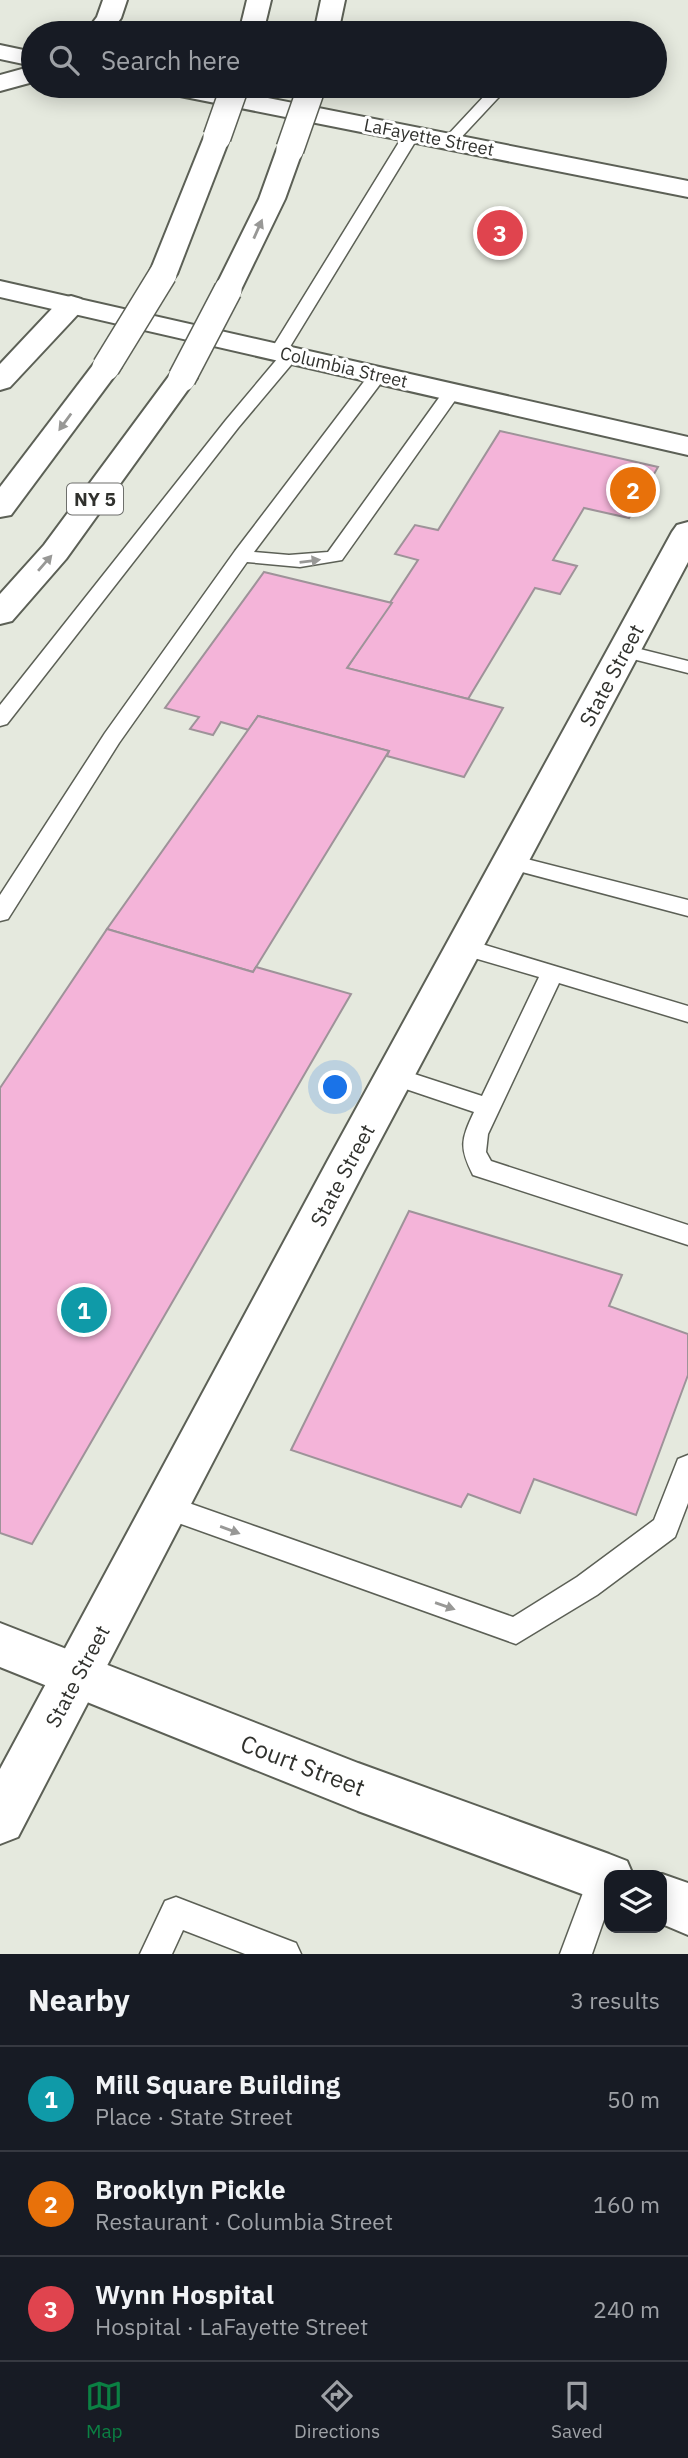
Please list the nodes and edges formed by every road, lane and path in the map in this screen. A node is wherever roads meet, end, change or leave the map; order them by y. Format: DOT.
graph roads {
  1 [pos="115,0"];
  2 [pos="259,0"];
  3 [pos="333,0"];
  4 [pos="107,21"];
  5 [pos="254,21"];
  6 [pos="329,21"];
  7 [pos="0,52"];
  8 [pos="21,56"];
  9 [pos="21,77"];
  10 [pos="0,83"];
  11 [pos="230,98"];
  12 [pos="231,98"];
  13 [pos="308,98"];
  14 [pos="490,98"];
  15 [pos="412,134"];
  16 [pos="450,141"];
  17 [pos="688,189"];
  18 [pos="0,289"];
  19 [pos="71,305"];
  20 [pos="284,354"];
  21 [pos="378,375"];
  22 [pos="0,381"];
  23 [pos="453,392"];
  24 [pos="688,446"];
  25 [pos="4,502"];
  26 [pos="688,532"];
  27 [pos="242,555"];
  28 [pos="0,614"];
  29 [pos="624,651"];
  30 [pos="688,667"];
  31 [pos="0,719"];
  32 [pos="511,862"];
  33 [pos="688,908"];
  34 [pos="0,913"];
  35 [pos="465,947"];
  36 [pos="552,972"];
  37 [pos="688,1014"];
  38 [pos="396,1077"];
  39 [pos="486,1107"];
  40 [pos="688,1235"];
  41 [pos="688,1467"];
  42 [pos="166,1507"];
  43 [pos="0,1645"];
  44 [pos="78,1676"];
  45 [pos="0,1820"];
  46 [pos="604,1877"];
  47 [pos="604,1885"];
  48 [pos="667,1901"];
  49 [pos="688,1909"];
  50 [pos="156,1954"];
  51 [pos="285,1954"];
  52 [pos="576,1954"];
  1 -- 4 [label="main road"];
  2 -- 5 [label="main road"];
  3 -- 6 [label="main road"];
  7 -- 8 [label="main road"];
  9 -- 10 [label="main road"];
  11 -- 15 [label="main road, LaFayette Street"];
  12 -- 25 [label="main road, one-way, bridge"];
  28 -- 13 [label="main road, NY 5, one-way, bridge"];
  14 -- 16 [label="lane"];
  15 -- 16 [label="main road, LaFayette Street"];
  15 -- 20 [label="lane"];
  16 -- 17 [label="main road, LaFayette Street"];
  18 -- 19 [label="main road, Columbia Street"];
  19 -- 20 [label="main road, Columbia Street"];
  19 -- 22 [label="main road"];
  20 -- 21 [label="main road, Columbia Street"];
  20 -- 31 [label="lane"];
  21 -- 23 [label="main road, Columbia Street"];
  21 -- 27 [label="lane"];
  23 -- 24 [label="main road, Columbia Street"];
  27 -- 23 [label="lane, one-way"];
  26 -- 29 [label="main road, State Street"];
  27 -- 34 [label="lane"];
  29 -- 30 [label="lane"];
  29 -- 32 [label="main road, State Street"];
  32 -- 33 [label="lane"];
  32 -- 35 [label="main road, State Street"];
  35 -- 36 [label="lane"];
  35 -- 38 [label="main road, State Street"];
  36 -- 37 [label="lane"];
  36 -- 39 [label="lane"];
  38 -- 39 [label="lane"];
  38 -- 42 [label="main road, State Street"];
  39 -- 40 [label="lane"];
  42 -- 41 [label="lane, one-way"];
  42 -- 44 [label="main road, State Street"];
  43 -- 44 [label="main road, Court Street"];
  44 -- 45 [label="main road, State Street"];
  44 -- 46 [label="main road, Court Street"];
  47 -- 52 [label="lane"];
  48 -- 49 [label="main road"];
  50 -- 51 [label="lane"];
}
